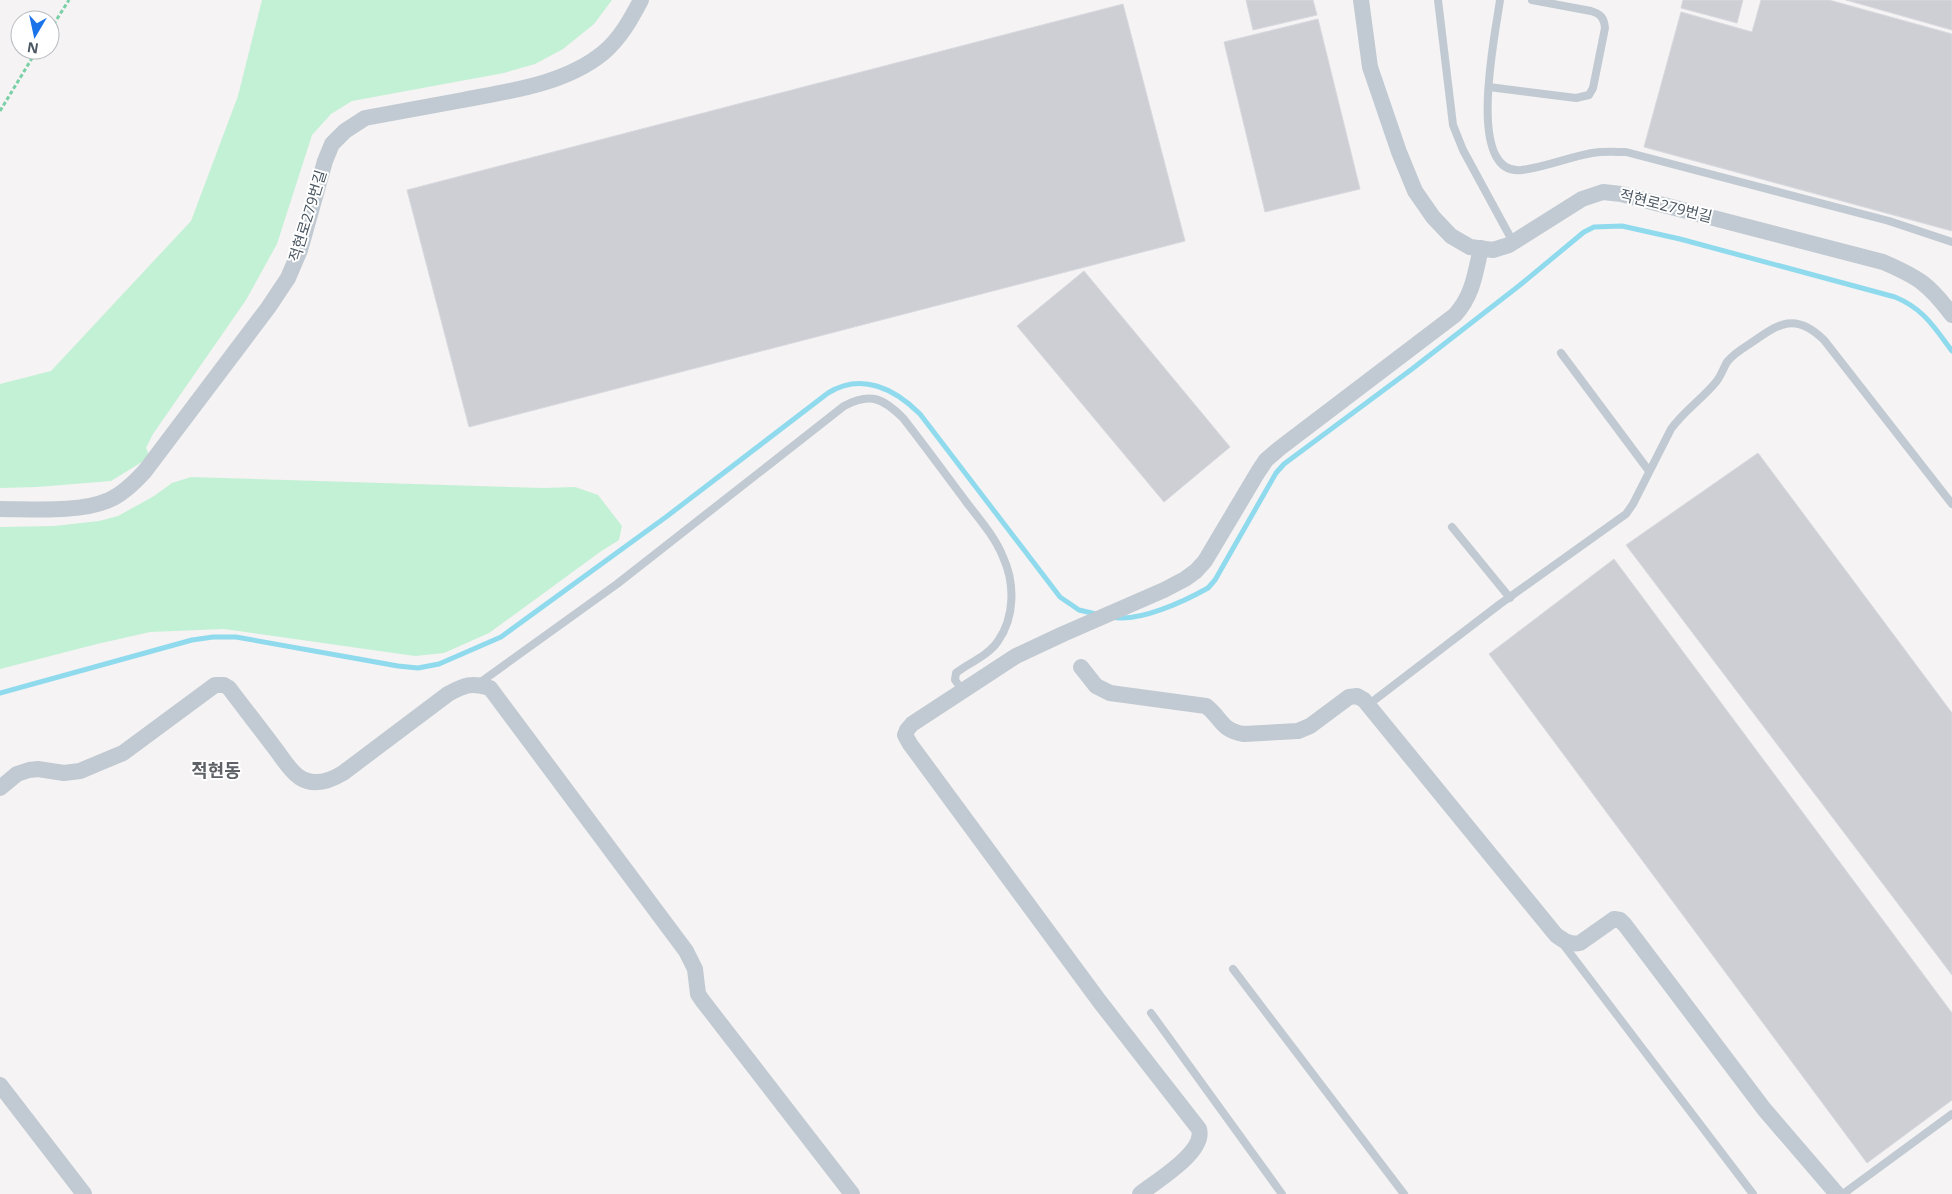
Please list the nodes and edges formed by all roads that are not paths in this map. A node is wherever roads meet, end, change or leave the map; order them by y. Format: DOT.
graph roads {
  1 [pos="641,0"];
  2 [pos="1361,0"];
  3 [pos="1438,0"];
  4 [pos="1500,0"];
  5 [pos="1532,0"];
  6 [pos="1489,88"];
  7 [pos="1513,242"];
  8 [pos="1952,242"];
  9 [pos="1481,248"];
  10 [pos="1952,314"];
  11 [pos="1561,353"];
  12 [pos="1649,471"];
  13 [pos="1952,504"];
  14 [pos="0,509"];
  15 [pos="1452,527"];
  16 [pos="1510,598"];
  17 [pos="1081,667"];
  18 [pos="478,684"];
  19 [pos="963,691"];
  20 [pos="1368,705"];
  21 [pos="0,788"];
  22 [pos="1556,934"];
  23 [pos="1233,968"];
  24 [pos="1151,1013"];
  25 [pos="0,1085"];
  26 [pos="1952,1114"];
  27 [pos="84,1194"];
  28 [pos="852,1194"];
  29 [pos="1140,1194"];
  30 [pos="1282,1194"];
  31 [pos="1404,1194"];
  32 [pos="1753,1194"];
  33 [pos="1837,1194"];
  34 [pos="1844,1194"];
  1 -- 14 [label="street, 적현로279번길"];
  2 -- 9 [label="street, 적현로279번길"];
  3 -- 7 [label="lane"];
  4 -- 6 [label="lane"];
  5 -- 6 [label="lane"];
  6 -- 8 [label="lane"];
  7 -- 9 [label="street, 적현로279번길"];
  7 -- 10 [label="street, 적현로279번길"];
  9 -- 19 [label="street"];
  11 -- 12 [label="lane"];
  12 -- 13 [label="lane"];
  12 -- 16 [label="lane"];
  15 -- 16 [label="lane"];
  16 -- 20 [label="lane"];
  17 -- 20 [label="street"];
  18 -- 19 [label="lane"];
  18 -- 21 [label="street"];
  18 -- 28 [label="street"];
  19 -- 29 [label="street"];
  20 -- 22 [label="street"];
  22 -- 32 [label="lane"];
  22 -- 33 [label="street"];
  23 -- 31 [label="lane"];
  24 -- 30 [label="lane"];
  25 -- 27 [label="street"];
  26 -- 34 [label="lane"];
}
